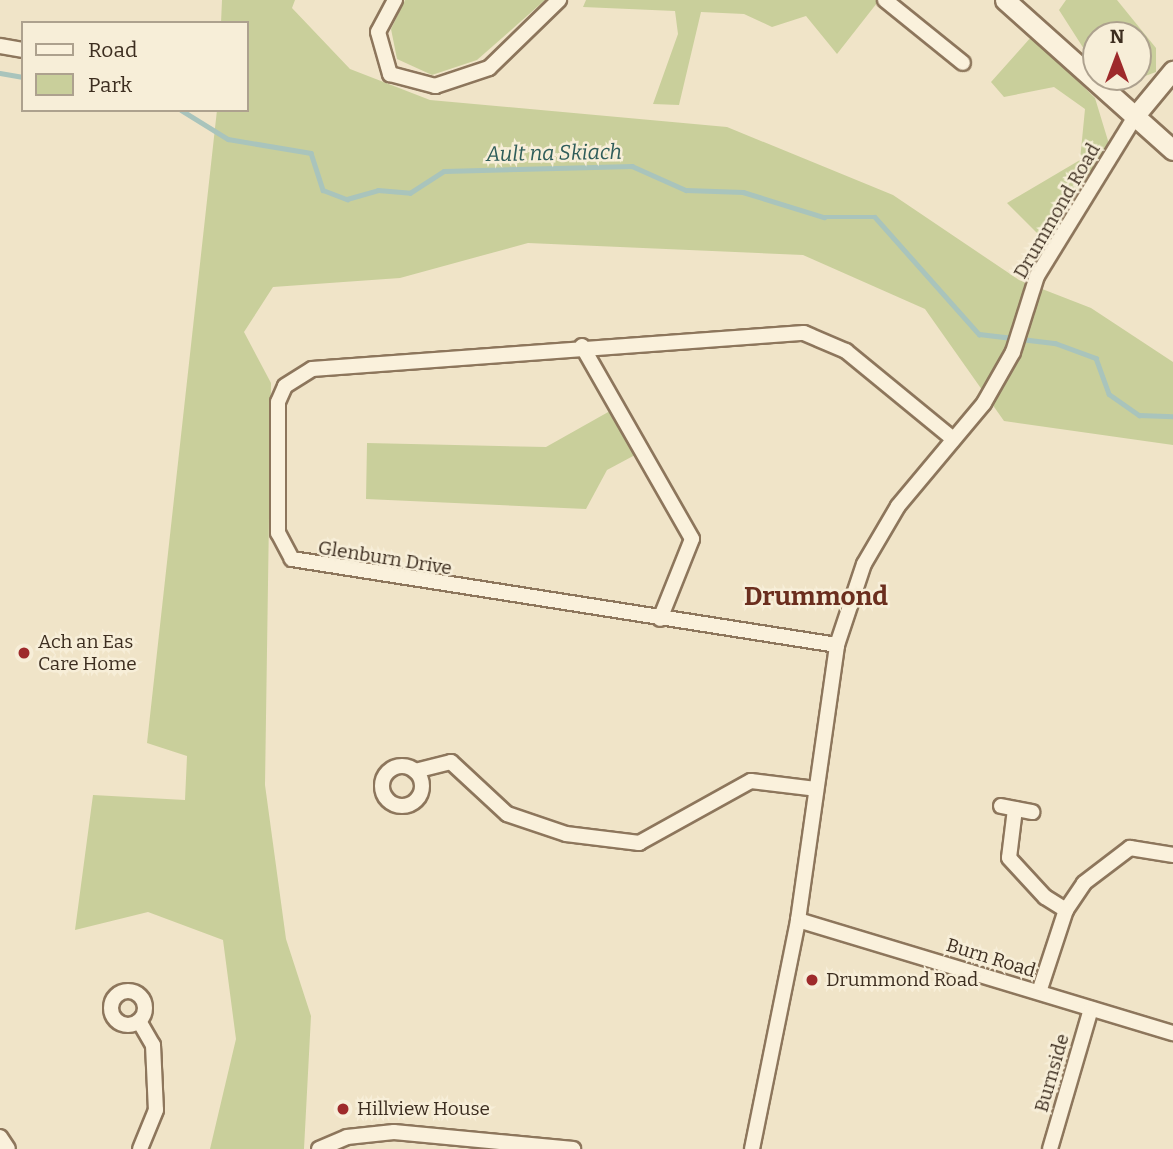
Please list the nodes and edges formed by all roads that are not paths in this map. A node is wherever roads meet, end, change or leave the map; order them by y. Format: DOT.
graph roads {
  1 [pos="395,0"];
  2 [pos="559,0"];
  3 [pos="885,0"];
  4 [pos="1005,0"];
  5 [pos="0,46"];
  6 [pos="21,50"];
  7 [pos="963,63"];
  8 [pos="1173,71"];
  9 [pos="1135,117"];
  10 [pos="1173,150"];
  11 [pos="583,346"];
  12 [pos="953,439"];
  13 [pos="660,619"];
  14 [pos="837,645"];
  15 [pos="415,771"];
  16 [pos="816,789"];
  17 [pos="1032,813"];
  18 [pos="1173,855"];
  19 [pos="1066,910"];
  20 [pos="797,920"];
  21 [pos="1039,992"];
  22 [pos="1091,1009"];
  23 [pos="139,1021"];
  24 [pos="1173,1033"];
  25 [pos="0,1137"];
  26 [pos="8,1149"];
  27 [pos="140,1149"];
  28 [pos="319,1149"];
  29 [pos="573,1149"];
  30 [pos="752,1149"];
  31 [pos="1050,1149"];
  1 -- 2 [label="street"];
  3 -- 7 [label="street"];
  4 -- 9 [label="main road"];
  5 -- 6 [label="street"];
  8 -- 9 [label="street"];
  9 -- 10 [label="main road"];
  9 -- 12 [label="street, Drummond Road"];
  11 -- 12 [label="street, Glenburn Drive"];
  11 -- 13 [label="street"];
  11 -- 13 [label="street, Glenburn Drive"];
  12 -- 14 [label="street, Drummond Road"];
  13 -- 14 [label="street, Glenburn Drive"];
  14 -- 16 [label="street, Drummond Road"];
  15 -- 16 [label="street"];
  16 -- 20 [label="street, Drummond Road"];
  17 -- 19 [label="street"];
  18 -- 19 [label="street"];
  19 -- 21 [label="street"];
  20 -- 21 [label="street, Burn Road"];
  20 -- 30 [label="street, Drummond Road"];
  21 -- 22 [label="street, Burn Road"];
  22 -- 24 [label="street, Burn Road"];
  22 -- 31 [label="street, Burnside"];
  23 -- 27 [label="street"];
  25 -- 26 [label="street"];
  28 -- 29 [label="street"];
}
